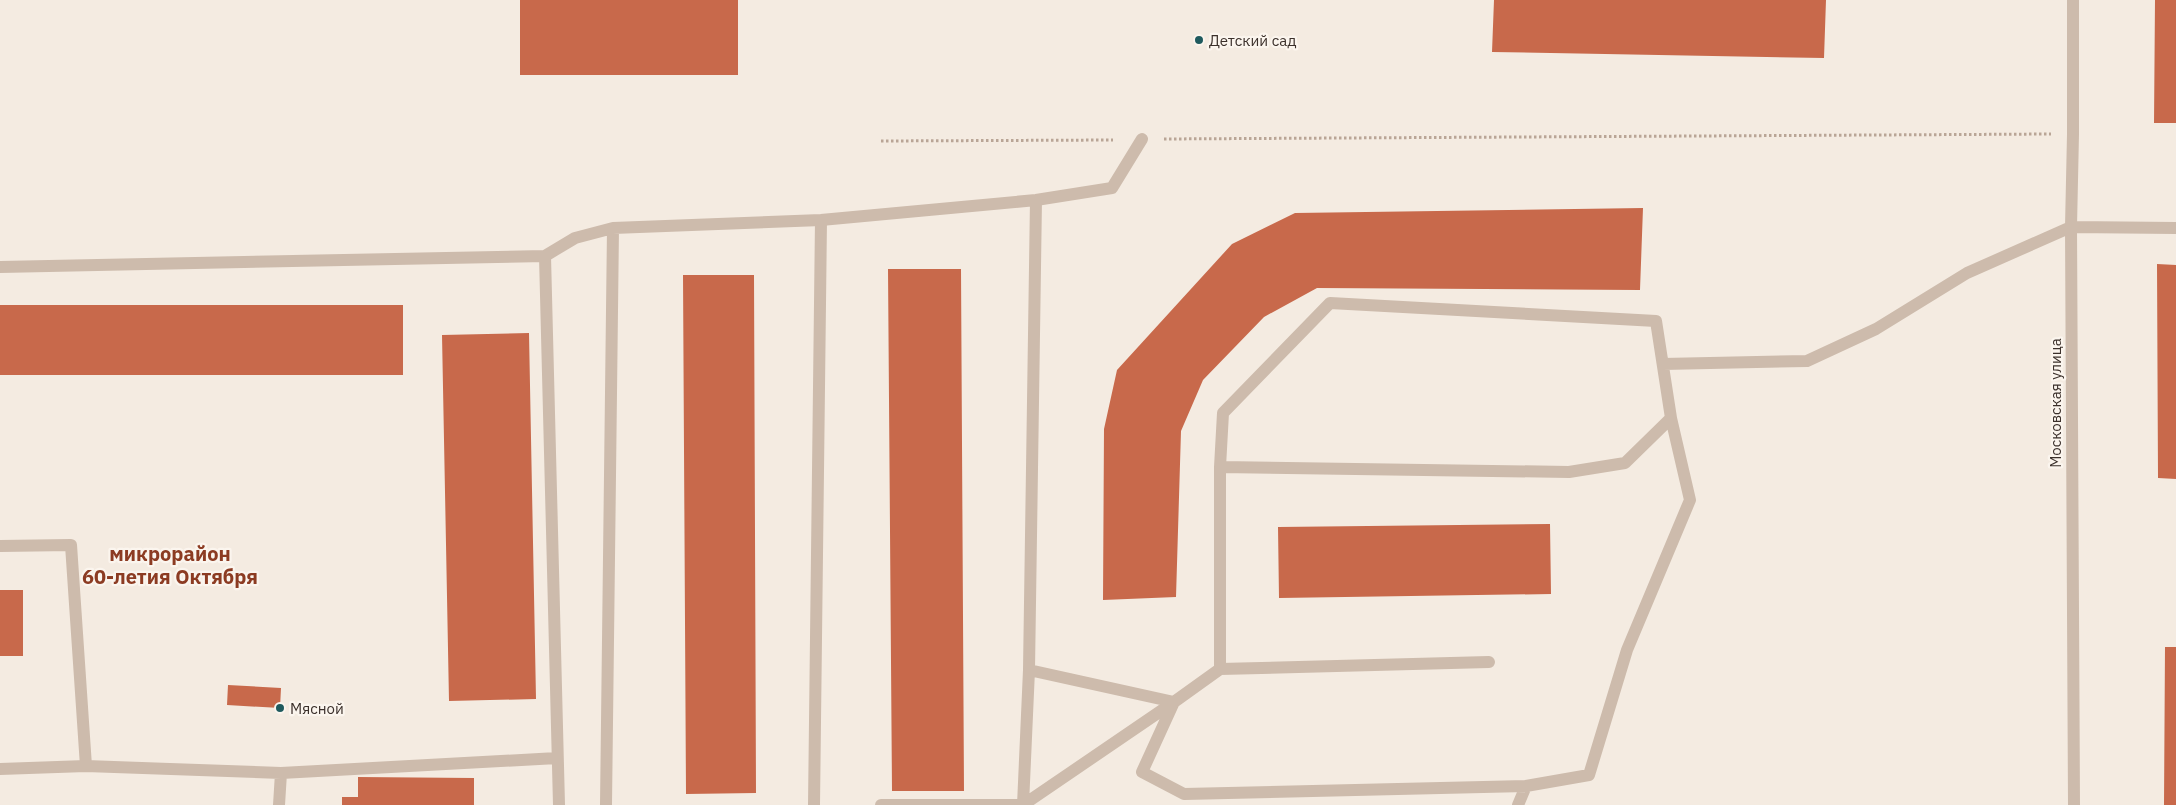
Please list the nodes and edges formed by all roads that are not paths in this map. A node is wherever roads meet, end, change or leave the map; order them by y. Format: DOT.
graph roads {
  1 [pos="2072,0"];
  2 [pos="1142,139"];
  3 [pos="1036,200"];
  4 [pos="822,220"];
  5 [pos="2070,227"];
  6 [pos="613,228"];
  7 [pos="2176,228"];
  8 [pos="545,256"];
  9 [pos="0,267"];
  10 [pos="1663,364"];
  11 [pos="1671,418"];
  12 [pos="1220,467"];
  13 [pos="0,546"];
  14 [pos="1488,662"];
  15 [pos="1220,669"];
  16 [pos="1029,670"];
  17 [pos="1174,702"];
  18 [pos="557,758"];
  19 [pos="86,766"];
  20 [pos="0,770"];
  21 [pos="281,773"];
  22 [pos="1526,786"];
  23 [pos="279,805"];
  24 [pos="559,805"];
  25 [pos="606,805"];
  26 [pos="814,805"];
  27 [pos="881,805"];
  28 [pos="1023,805"];
  29 [pos="1518,805"];
  30 [pos="2074,805"];
  1 -- 5 [label="street, Московская улица"];
  2 -- 3 [label="street"];
  3 -- 4 [label="street"];
  3 -- 16 [label="street"];
  4 -- 6 [label="street"];
  4 -- 26 [label="street"];
  5 -- 7 [label="street"];
  5 -- 10 [label="street"];
  5 -- 30 [label="street, Московская улица"];
  6 -- 8 [label="street"];
  6 -- 25 [label="street"];
  8 -- 9 [label="street"];
  8 -- 18 [label="street"];
  10 -- 11 [label="street"];
  10 -- 12 [label="street"];
  11 -- 12 [label="street"];
  11 -- 22 [label="street"];
  12 -- 15 [label="street"];
  13 -- 19 [label="street"];
  14 -- 15 [label="street"];
  15 -- 17 [label="street"];
  16 -- 17 [label="street"];
  16 -- 28 [label="street"];
  17 -- 22 [label="street"];
  17 -- 28 [label="street"];
  18 -- 21 [label="street"];
  18 -- 24 [label="street"];
  19 -- 20 [label="street"];
  19 -- 21 [label="street"];
  21 -- 23 [label="street"];
  22 -- 29 [label="street"];
  27 -- 28 [label="street"];
}
